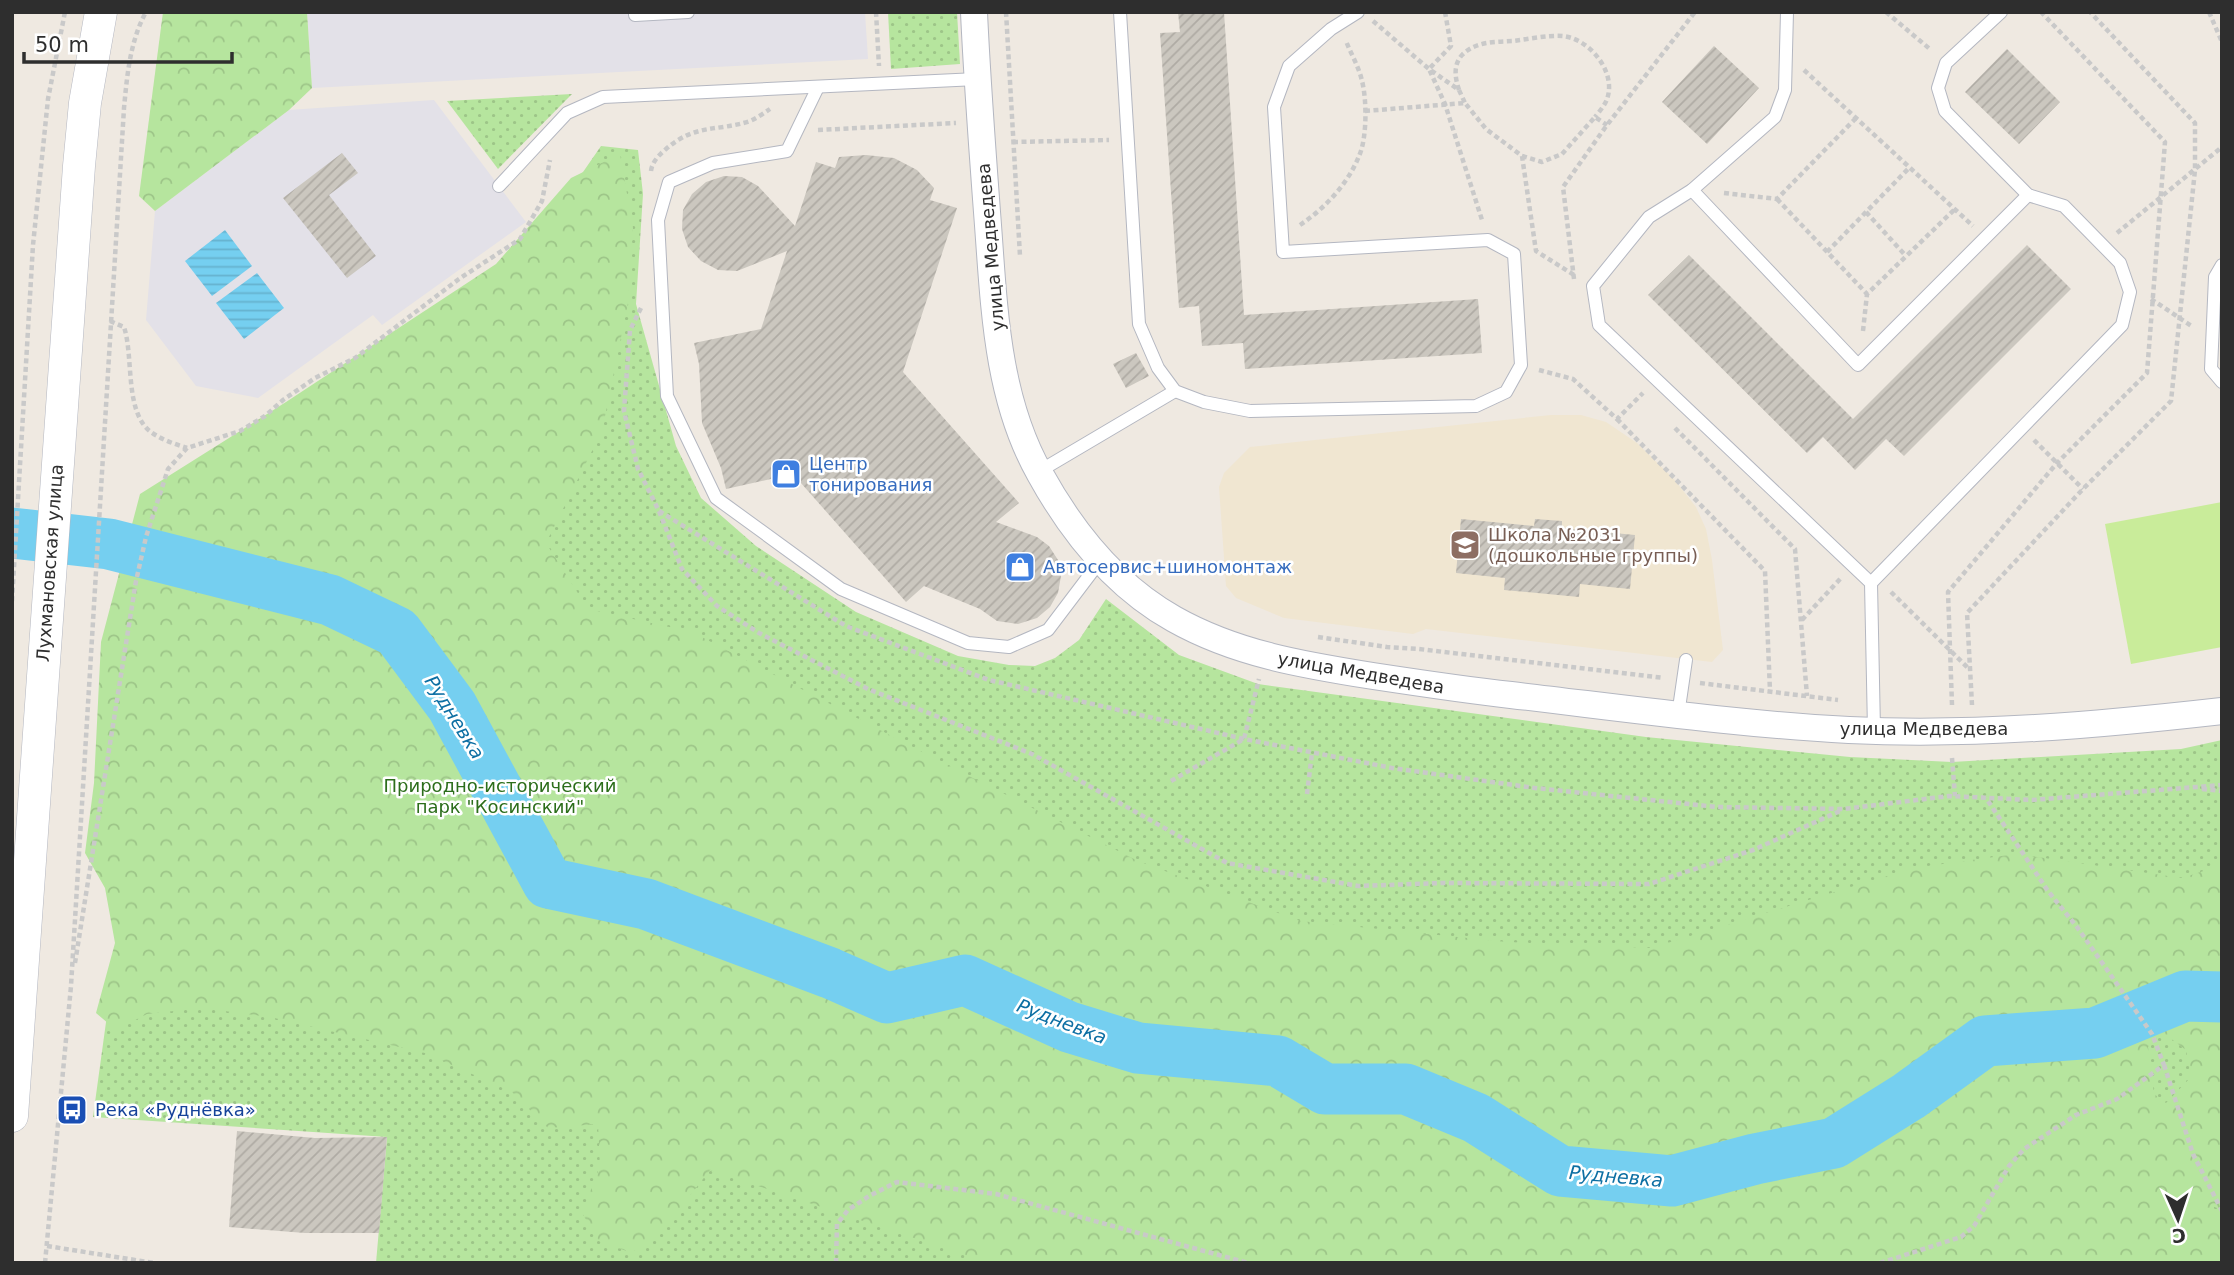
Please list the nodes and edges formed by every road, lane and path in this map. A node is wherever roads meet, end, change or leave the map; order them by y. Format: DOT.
graph roads {
  1 [pos="65,12"];
  2 [pos="101,12"];
  3 [pos="146,12"];
  4 [pos="635,12"];
  5 [pos="688,12"];
  6 [pos="876,12"];
  7 [pos="974,12"];
  8 [pos="1006,12"];
  9 [pos="1120,12"];
  10 [pos="1358,12"];
  11 [pos="1445,12"];
  12 [pos="1695,12"];
  13 [pos="1787,12"];
  14 [pos="1886,12"];
  15 [pos="2001,12"];
  16 [pos="2041,12"];
  17 [pos="2208,12"];
  18 [pos="1371,20"];
  19 [pos="1339,24"];
  20 [pos="2222,42"];
  21 [pos="1786,53"];
  22 [pos="1946,63"];
  23 [pos="1429,69"];
  24 [pos="977,79"];
  25 [pos="880,84"];
  26 [pos="818,87"];
  27 [pos="1459,90"];
  28 [pos="1465,103"];
  29 [pos="1445,104"];
  30 [pos="1366,111"];
  31 [pos="1595,117"];
  32 [pos="1856,118"];
  33 [pos="958,123"];
  34 [pos="1607,125"];
  35 [pos="797,131"];
  36 [pos="1127,140"];
  37 [pos="1013,142"];
  38 [pos="2222,146"];
  39 [pos="551,156"];
  40 [pos="1522,156"];
  41 [pos="1910,167"];
  42 [pos="499,186"];
  43 [pos="1692,190"];
  44 [pos="2028,195"];
  45 [pos="2161,198"];
  46 [pos="1777,199"];
  47 [pos="1955,209"];
  48 [pos="1866,212"];
  49 [pos="1282,236"];
  50 [pos="1985,238"];
  51 [pos="1488,240"];
  52 [pos="2103,245"];
  53 [pos="1827,252"];
  54 [pos="1906,256"];
  55 [pos="2222,265"];
  56 [pos="1021,267"];
  57 [pos="1574,275"];
  58 [pos="1575,288"];
  59 [pos="661,290"];
  60 [pos="1867,294"];
  61 [pos="2153,299"];
  62 [pos="2179,317"];
  63 [pos="110,321"];
  64 [pos="1521,365"];
  65 [pos="1858,365"];
  66 [pos="1656,379"];
  67 [pos="2222,382"];
  68 [pos="1632,386"];
  69 [pos="1175,391"];
  70 [pos="1641,394"];
  71 [pos="1651,404"];
  72 [pos="1617,419"];
  73 [pos="1670,423"];
  74 [pos="2022,428"];
  75 [pos="187,448"];
  76 [pos="2057,463"];
  77 [pos="1038,472"];
  78 [pos="2083,489"];
  79 [pos="659,511"];
  80 [pos="1101,560"];
  81 [pos="1853,565"];
  82 [pos="1874,580"];
  83 [pos="12,601"];
  84 [pos="1967,613"];
  85 [pos="1801,621"];
  86 [pos="1305,635"];
  87 [pos="1950,648"];
  88 [pos="1265,657"];
  89 [pos="1686,660"];
  90 [pos="1970,669"];
  91 [pos="1683,681"];
  92 [pos="1770,691"];
  93 [pos="1807,696"];
  94 [pos="1874,703"];
  95 [pos="1939,705"];
  96 [pos="1952,705"];
  97 [pos="1972,705"];
  98 [pos="1984,705"];
  99 [pos="2222,710"];
  100 [pos="1678,715"];
  101 [pos="1874,730"];
  102 [pos="1244,739"];
  103 [pos="1952,751"];
  104 [pos="1312,752"];
  105 [pos="1171,781"];
  106 [pos="2222,785"];
  107 [pos="2191,789"];
  108 [pos="2222,792"];
  109 [pos="1307,794"];
  110 [pos="1955,796"];
  111 [pos="1985,797"];
  112 [pos="1844,809"];
  113 [pos="71,986"];
  114 [pos="2164,1065"];
  115 [pos="12,1116"];
  116 [pos="2222,1211"];
  117 [pos="47,1246"];
  118 [pos="46,1263"];
  119 [pos="154,1263"];
  120 [pos="835,1263"];
  121 [pos="1248,1263"];
  122 [pos="1880,1263"];
  1 -- 83 [label="path"];
  2 -- 115 [label="street, Лухмановская улица"];
  3 -- 63 [label="path"];
  4 -- 5 [label="lane"];
  6 -- 25 [label="path"];
  7 -- 24 [label="street, улица Медведева"];
  8 -- 37 [label="path"];
  9 -- 36 [label="lane"];
  10 -- 19 [label="lane"];
  11 -- 23 [label="path"];
  12 -- 34 [label="path"];
  13 -- 21 [label="lane"];
  14 -- 22 [label="path"];
  15 -- 22 [label="lane"];
  16 -- 45 [label="path"];
  17 -- 20 [label="path"];
  18 -- 23 [label="path"];
  19 -- 30 [label="path"];
  19 -- 49 [label="lane"];
  21 -- 32 [label="path"];
  21 -- 43 [label="lane"];
  22 -- 44 [label="lane"];
  23 -- 27 [label="path"];
  23 -- 29 [label="path"];
  24 -- 25 [label="lane"];
  24 -- 77 [label="street, улица Медведева"];
  25 -- 26 [label="lane"];
  26 -- 35 [label="lane"];
  26 -- 42 [label="lane"];
  27 -- 28 [label="path"];
  27 -- 31 [label="path"];
  28 -- 29 [label="path"];
  28 -- 40 [label="path"];
  29 -- 30 [label="path"];
  29 -- 51 [label="path"];
  30 -- 49 [label="path"];
  31 -- 34 [label="path"];
  31 -- 40 [label="path"];
  32 -- 41 [label="path"];
  32 -- 46 [label="path"];
  33 -- 35 [label="path"];
  34 -- 57 [label="path"];
  35 -- 59 [label="lane"];
  36 -- 37 [label="path"];
  36 -- 69 [label="lane"];
  37 -- 56 [label="path"];
  38 -- 45 [label="path"];
  39 -- 75 [label="path"];
  40 -- 57 [label="path"];
  41 -- 47 [label="path"];
  41 -- 48 [label="path"];
  43 -- 46 [label="path"];
  43 -- 65 [label="lane"];
  43 -- 66 [label="lane"];
  44 -- 50 [label="lane"];
  44 -- 52 [label="lane"];
  45 -- 52 [label="path"];
  45 -- 61 [label="path"];
  46 -- 53 [label="path"];
  47 -- 50 [label="path"];
  47 -- 54 [label="path"];
  48 -- 53 [label="path"];
  48 -- 54 [label="path"];
  49 -- 51 [label="lane"];
  50 -- 65 [label="lane"];
  51 -- 64 [label="lane"];
  52 -- 74 [label="lane"];
  53 -- 60 [label="path"];
  54 -- 60 [label="path"];
  55 -- 67 [label="lane"];
  57 -- 58 [label="path"];
  59 -- 79 [label="path"];
  59 -- 80 [label="lane"];
  60 -- 65 [label="path"];
  61 -- 62 [label="path"];
  61 -- 76 [label="path"];
  63 -- 75 [label="path"];
  63 -- 113 [label="path"];
  64 -- 69 [label="lane"];
  64 -- 72 [label="path"];
  66 -- 70 [label="path"];
  66 -- 81 [label="lane"];
  68 -- 70 [label="path"];
  69 -- 77 [label="lane"];
  70 -- 71 [label="path"];
  70 -- 72 [label="path"];
  72 -- 92 [label="path"];
  73 -- 85 [label="path"];
  74 -- 76 [label="path"];
  74 -- 82 [label="lane"];
  75 -- 113 [label="path"];
  76 -- 78 [label="path"];
  76 -- 87 [label="path"];
  77 -- 80 [label="street, улица Медведева"];
  79 -- 102 [label="path"];
  79 -- 112 [label="path"];
  80 -- 88 [label="street, улица Медведева"];
  81 -- 82 [label="lane"];
  81 -- 85 [label="path"];
  82 -- 87 [label="path"];
  82 -- 94 [label="lane"];
  84 -- 90 [label="path"];
  85 -- 93 [label="path"];
  86 -- 91 [label="path"];
  87 -- 90 [label="path"];
  87 -- 96 [label="path"];
  88 -- 100 [label="street, улица Медведева"];
  88 -- 102 [label="path"];
  89 -- 91 [label="lane"];
  90 -- 97 [label="path"];
  91 -- 92 [label="path"];
  91 -- 100 [label="lane"];
  92 -- 93 [label="path"];
  93 -- 94 [label="path"];
  94 -- 101 [label="lane"];
  95 -- 96 [label="path"];
  96 -- 97 [label="path"];
  97 -- 98 [label="path"];
  99 -- 101 [label="street, улица Медведева"];
  100 -- 101 [label="street, улица Медведева"];
  102 -- 104 [label="path"];
  102 -- 105 [label="path"];
  103 -- 110 [label="path"];
  104 -- 109 [label="path"];
  104 -- 112 [label="path"];
  106 -- 107 [label="path"];
  107 -- 108 [label="path"];
  107 -- 111 [label="path"];
  110 -- 111 [label="path"];
  110 -- 112 [label="path"];
  111 -- 114 [label="path"];
  113 -- 117 [label="path"];
  114 -- 116 [label="path"];
  114 -- 122 [label="path"];
  117 -- 118 [label="path"];
  117 -- 119 [label="path"];
  120 -- 121 [label="path"];
}
